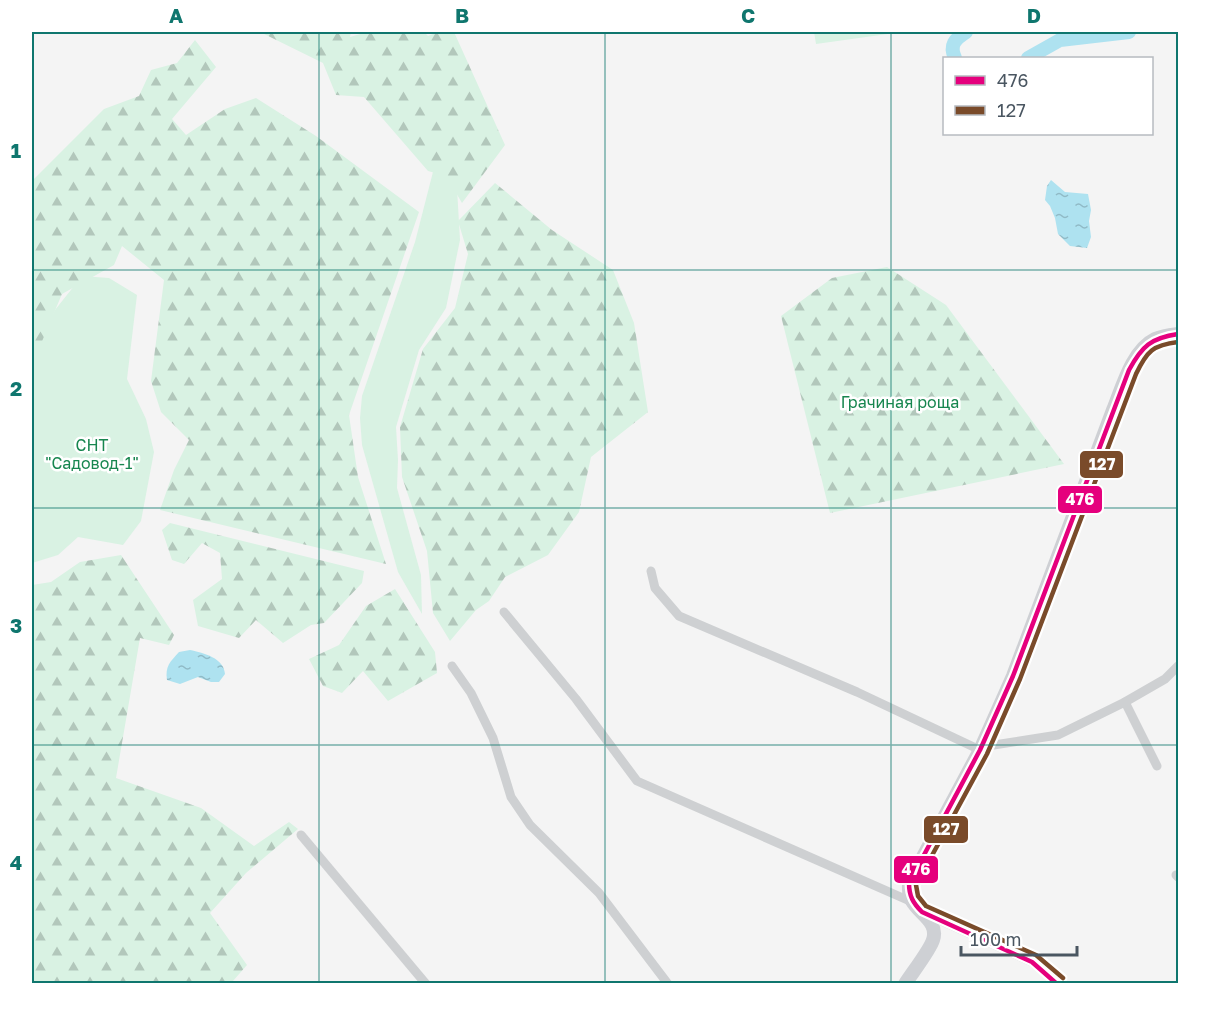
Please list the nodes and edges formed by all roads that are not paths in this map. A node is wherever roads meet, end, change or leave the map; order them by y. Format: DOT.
graph roads {
  1 [pos="1179,334"];
  2 [pos="651,571"];
  3 [pos="504,612"];
  4 [pos="452,666"];
  5 [pos="1179,666"];
  6 [pos="1125,702"];
  7 [pos="980,748"];
  8 [pos="1157,766"];
  9 [pos="301,835"];
  10 [pos="917,907"];
  11 [pos="426,984"];
  12 [pos="668,984"];
  13 [pos="905,984"];
  14 [pos="1058,984"];
  1 -- 7 [label="street"];
  2 -- 7 [label="street"];
  3 -- 10 [label="street"];
  4 -- 12 [label="street"];
  5 -- 6 [label="street"];
  6 -- 7 [label="street"];
  6 -- 8 [label="street"];
  7 -- 10 [label="street"];
  9 -- 11 [label="street"];
  10 -- 13 [label="street"];
  10 -- 14 [label="street"];
}
